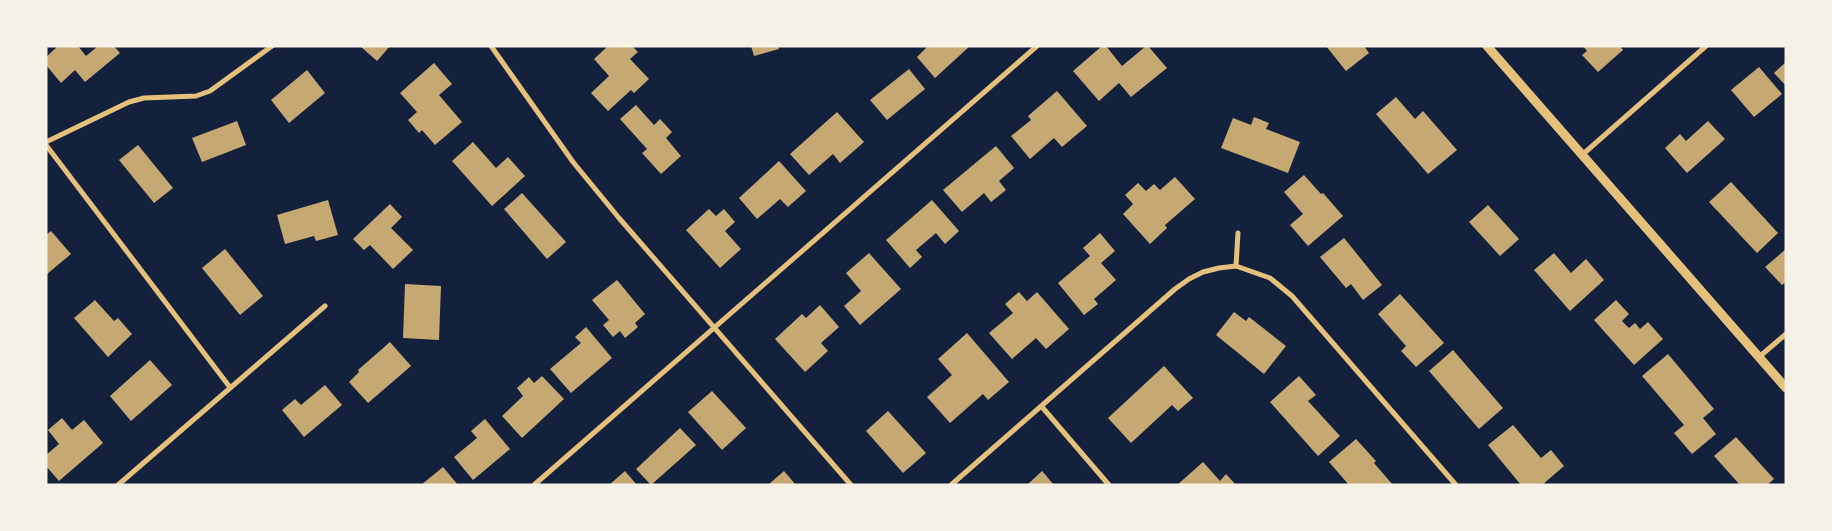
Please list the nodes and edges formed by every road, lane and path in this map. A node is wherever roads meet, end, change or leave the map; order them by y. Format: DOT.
graph roads {
  1 [pos="272,46"];
  2 [pos="491,46"];
  3 [pos="1037,46"];
  4 [pos="1488,46"];
  5 [pos="1706,46"];
  6 [pos="46,144"];
  7 [pos="1582,155"];
  8 [pos="1238,233"];
  9 [pos="1236,266"];
  10 [pos="325,306"];
  11 [pos="714,327"];
  12 [pos="1786,334"];
  13 [pos="1759,357"];
  14 [pos="229,386"];
  15 [pos="1786,388"];
  16 [pos="1042,406"];
  17 [pos="118,485"];
  18 [pos="534,485"];
  19 [pos="851,485"];
  20 [pos="951,485"];
  21 [pos="1109,485"];
  22 [pos="1456,485"];
  1 -- 6 [label="street"];
  2 -- 11 [label="street"];
  3 -- 11 [label="street"];
  4 -- 7 [label="street"];
  5 -- 7 [label="street"];
  6 -- 14 [label="street"];
  7 -- 13 [label="street"];
  8 -- 9 [label="street"];
  9 -- 16 [label="street"];
  9 -- 22 [label="street"];
  10 -- 14 [label="street"];
  11 -- 18 [label="street"];
  11 -- 19 [label="street"];
  12 -- 13 [label="street"];
  13 -- 15 [label="street"];
  14 -- 17 [label="street"];
  16 -- 20 [label="street"];
  16 -- 21 [label="street"];
}
